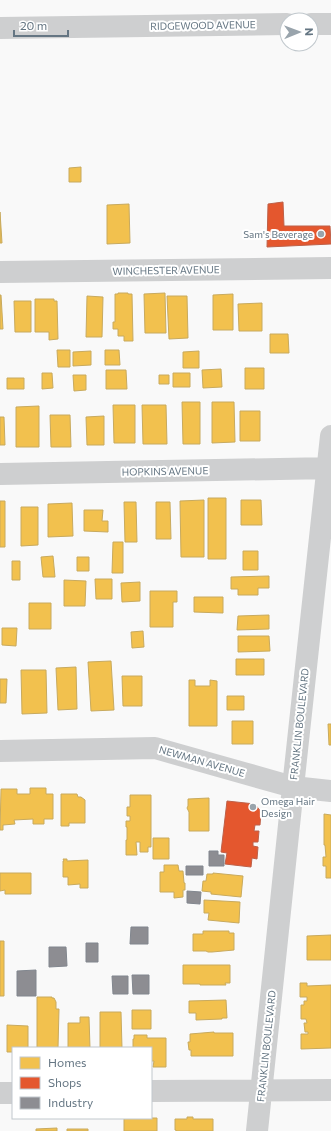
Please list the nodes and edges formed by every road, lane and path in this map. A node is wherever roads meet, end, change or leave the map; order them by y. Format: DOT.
graph roads {
  1 [pos="279,24"];
  2 [pos="319,24"];
  3 [pos="331,24"];
  4 [pos="0,28"];
  5 [pos="331,268"];
  6 [pos="0,272"];
  7 [pos="331,436"];
  8 [pos="329,468"];
  9 [pos="0,474"];
  10 [pos="0,751"];
  11 [pos="293,787"];
  12 [pos="331,791"];
  13 [pos="261,1090"];
  14 [pos="331,1090"];
  15 [pos="152,1092"];
  16 [pos="0,1093"];
  17 [pos="12,1093"];
  18 [pos="258,1131"];
  1 -- 4 [label="street, RIDGEWOOD AVENUE"];
  2 -- 3 [label="street"];
  5 -- 6 [label="street, WINCHESTER AVENUE"];
  7 -- 8 [label="street, FRANKLIN BOULEVARD"];
  8 -- 9 [label="street, HOPKINS AVENUE"];
  8 -- 11 [label="street, FRANKLIN BOULEVARD"];
  10 -- 11 [label="street, NEWMAN AVENUE"];
  11 -- 12 [label="street, NEWMAN AVENUE"];
  11 -- 13 [label="street, FRANKLIN BOULEVARD"];
  13 -- 14 [label="street"];
  13 -- 15 [label="street"];
  13 -- 18 [label="street, FRANKLIN BOULEVARD"];
  16 -- 17 [label="street"];
}
